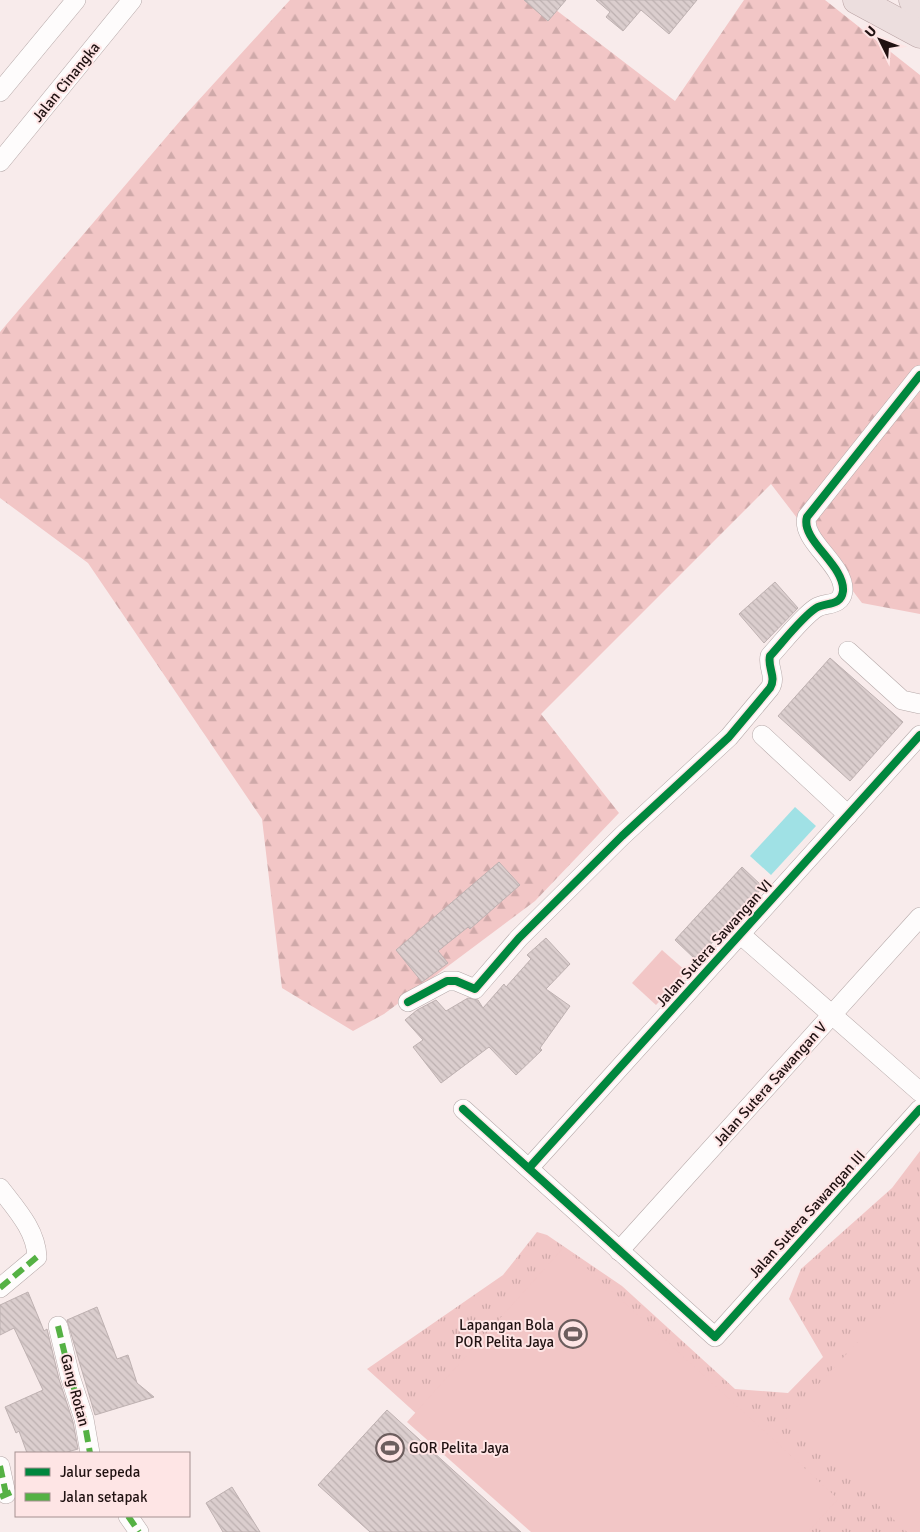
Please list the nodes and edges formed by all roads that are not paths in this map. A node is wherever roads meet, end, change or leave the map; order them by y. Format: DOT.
graph roads {
  1 [pos="76,0"];
  2 [pos="132,0"];
  3 [pos="913,0"];
  4 [pos="860,1"];
  5 [pos="920,4"];
  6 [pos="920,34"];
  7 [pos="0,92"];
  8 [pos="0,162"];
  9 [pos="920,375"];
  10 [pos="848,651"];
  11 [pos="920,704"];
  12 [pos="920,735"];
  13 [pos="762,736"];
  14 [pos="848,815"];
  15 [pos="920,917"];
  16 [pos="740,934"];
  17 [pos="408,1002"];
  18 [pos="832,1014"];
  19 [pos="920,1092"];
  20 [pos="463,1109"];
  21 [pos="920,1109"];
  22 [pos="529,1168"];
  23 [pos="0,1188"];
  24 [pos="619,1251"];
  25 [pos="0,1288"];
  26 [pos="58,1326"];
  27 [pos="90,1452"];
  28 [pos="0,1466"];
  29 [pos="7,1494"];
  30 [pos="129,1517"];
  31 [pos="140,1532"];
  1 -- 7 [label="street"];
  2 -- 8 [label="street, Jalan Cinangka"];
  3 -- 5 [label="highway"];
  4 -- 6 [label="highway"];
  9 -- 17 [label="street"];
  10 -- 11 [label="street"];
  12 -- 14 [label="street, Jalan Sutera Sawangan VI"];
  13 -- 14 [label="street"];
  14 -- 16 [label="street, Jalan Sutera Sawangan VI"];
  15 -- 18 [label="street, Jalan Sutera Sawangan V"];
  16 -- 18 [label="street"];
  16 -- 22 [label="street, Jalan Sutera Sawangan VI"];
  18 -- 19 [label="street"];
  18 -- 24 [label="street, Jalan Sutera Sawangan V"];
  20 -- 22 [label="street"];
  21 -- 24 [label="street, Jalan Sutera Sawangan III"];
  22 -- 24 [label="street"];
  23 -- 25 [label="street"];
  26 -- 27 [label="street, Gang Rotan"];
  28 -- 29 [label="street"];
  30 -- 31 [label="street"];
}
